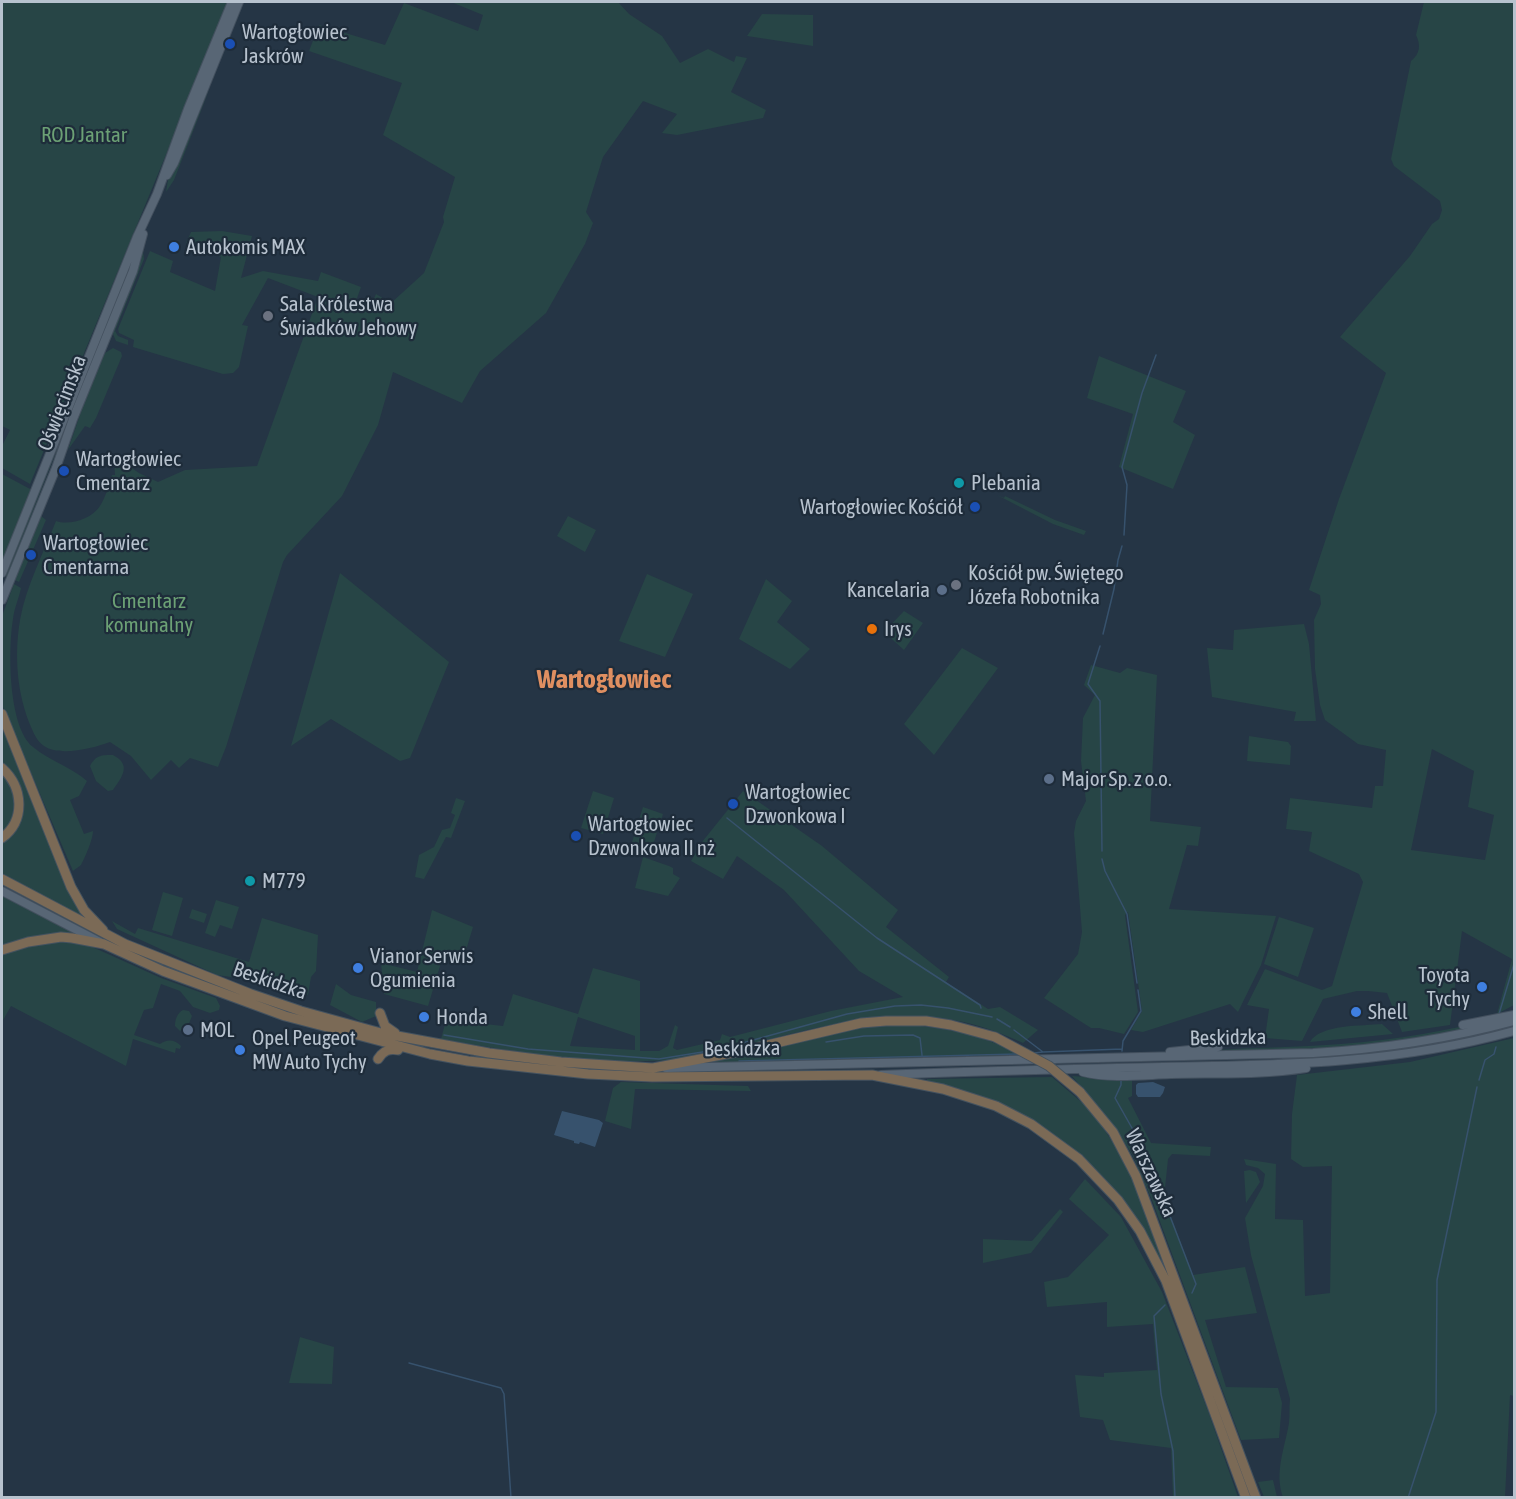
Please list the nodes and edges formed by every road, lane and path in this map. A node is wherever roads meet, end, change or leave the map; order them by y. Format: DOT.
graph roads {
  1 [pos="232,2"];
  2 [pos="238,2"];
  3 [pos="159,187"];
  4 [pos="148,216"];
  5 [pos="2,573"];
  6 [pos="2,600"];
  7 [pos="2,714"];
  8 [pos="2,768"];
  9 [pos="2,838"];
  10 [pos="2,879"];
  11 [pos="2,891"];
  12 [pos="106,940"];
  13 [pos="2,950"];
  14 [pos="1515,1015"];
  15 [pos="1515,1021"];
  16 [pos="1463,1024"];
  17 [pos="357,1026"];
  18 [pos="1515,1031"];
  19 [pos="343,1032"];
  20 [pos="411,1039"];
  21 [pos="1218,1047"];
  22 [pos="430,1054"];
  23 [pos="1083,1059"];
  24 [pos="653,1068"];
  25 [pos="872,1075"];
  26 [pos="1246,1497"];
  27 [pos="1256,1497"];
  1 -- 3 [label="main road, Oświęcimska"];
  2 -- 3 [label="main road, Oświęcimska"];
  3 -- 4 [label="main road, Oświęcimska"];
  4 -- 5 [label="main road, Oświęcimska"];
  4 -- 6 [label="main road, Oświęcimska"];
  7 -- 12 [label="highway"];
  8 -- 9 [label="highway"];
  10 -- 12 [label="highway, Beskidzka"];
  11 -- 12 [label="main road, Beskidzka"];
  12 -- 13 [label="highway"];
  12 -- 17 [label="highway, Beskidzka"];
  12 -- 19 [label="highway, Beskidzka"];
  14 -- 16 [label="main road"];
  15 -- 23 [label="main road, Beskidzka"];
  17 -- 20 [label="highway, Beskidzka"];
  17 -- 20 [label="highway"];
  18 -- 25 [label="main road, Beskidzka"];
  19 -- 22 [label="highway, Beskidzka"];
  19 -- 22 [label="highway"];
  20 -- 24 [label="highway, Beskidzka"];
  21 -- 23 [label="main road"];
  22 -- 25 [label="highway, Beskidzka"];
  23 -- 24 [label="main road, Beskidzka"];
  24 -- 27 [label="highway, Warszawska, bridge"];
  25 -- 26 [label="highway, Warszawska"];
}
